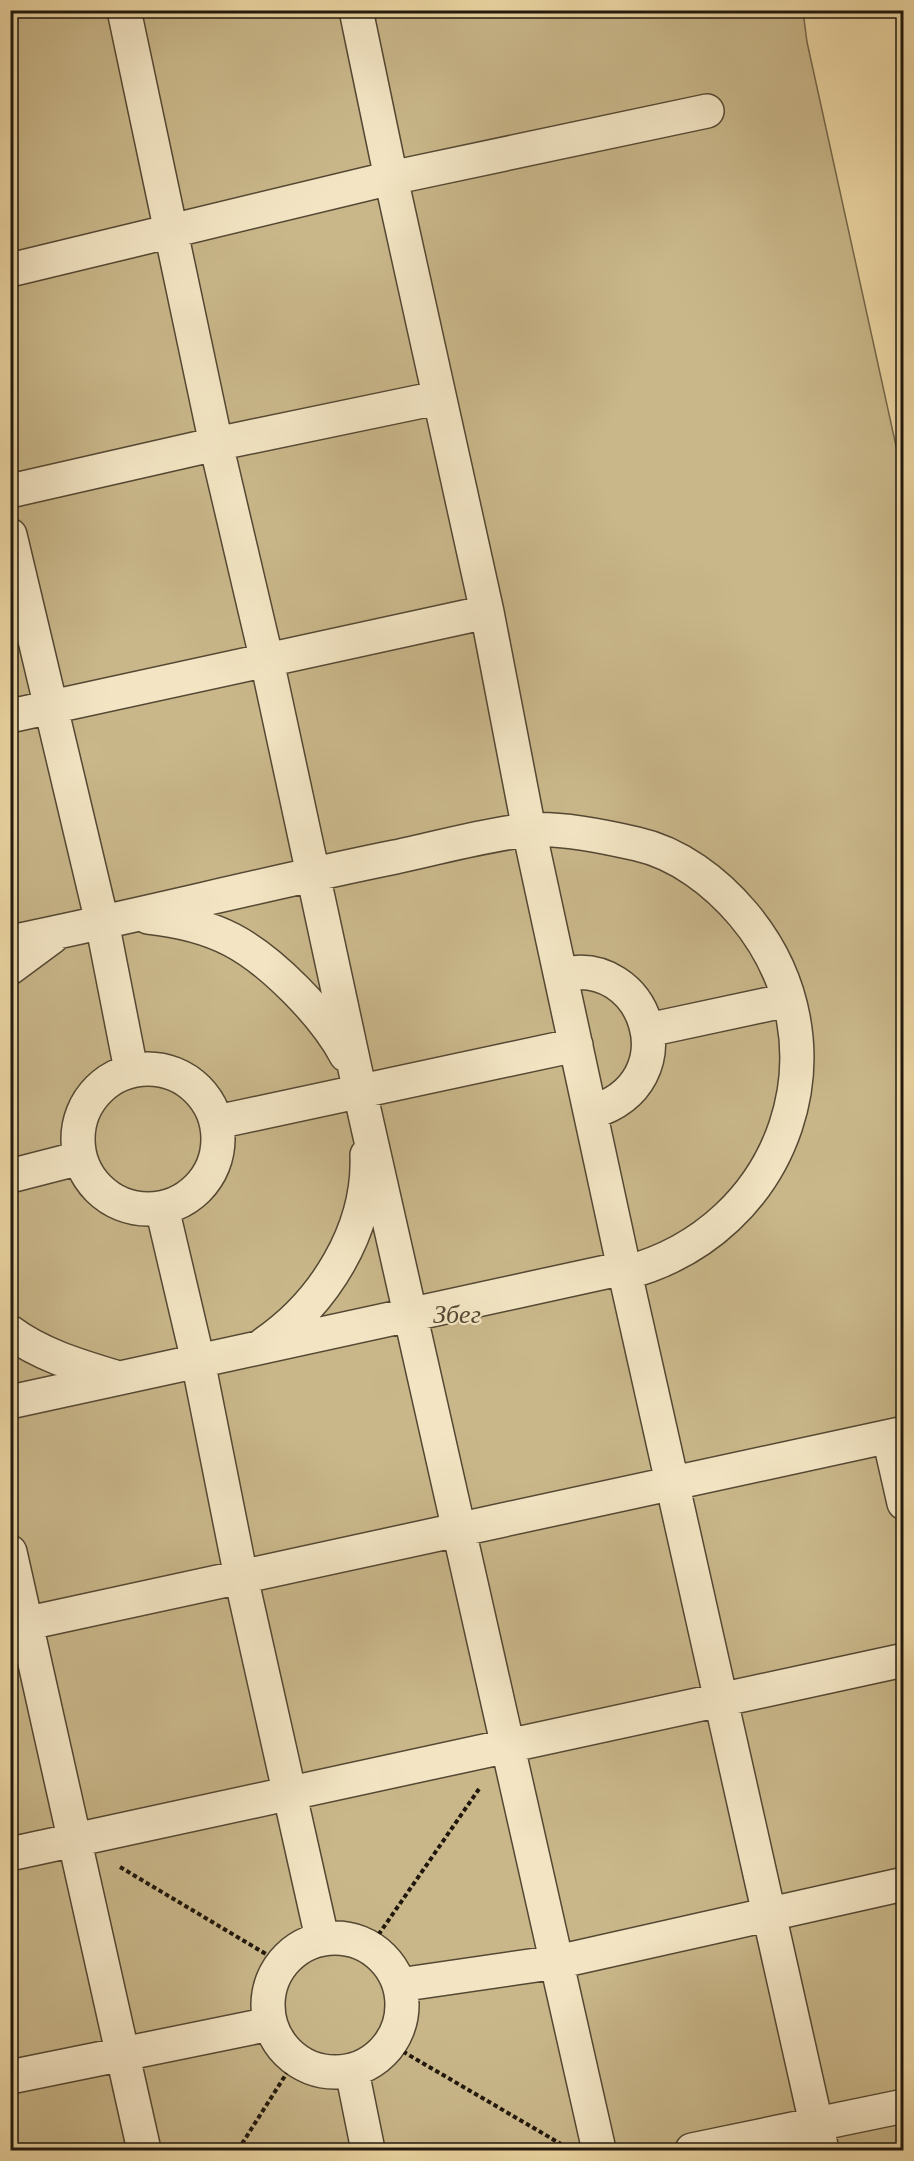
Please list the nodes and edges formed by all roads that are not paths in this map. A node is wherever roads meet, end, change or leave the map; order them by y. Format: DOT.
graph roads {
  1 [pos="124,10"];
  2 [pos="356,10"];
  3 [pos="707,111"];
  4 [pos="391,178"];
  5 [pos="170,232"];
  6 [pos="10,270"];
  7 [pos="437,398"];
  8 [pos="216,444"];
  9 [pos="10,491"];
  10 [pos="10,535"];
  11 [pos="487,612"];
  12 [pos="267,661"];
  13 [pos="52,708"];
  14 [pos="10,716"];
  15 [pos="529,830"];
  16 [pos="312,874"];
  17 [pos="116,918"];
  18 [pos="58,932"];
  19 [pos="10,942"];
  20 [pos="10,968"];
  21 [pos="561,975"];
  22 [pos="788,1000"];
  23 [pos="648,1030"];
  24 [pos="576,1045"];
  25 [pos="130,1070"];
  26 [pos="361,1092"];
  27 [pos="592,1112"];
  28 [pos="217,1122"];
  29 [pos="80,1158"];
  30 [pos="10,1176"];
  31 [pos="162,1208"];
  32 [pos="625,1271"];
  33 [pos="411,1315"];
  34 [pos="10,1332"];
  35 [pos="257,1348"];
  36 [pos="198,1361"];
  37 [pos="117,1378"];
  38 [pos="10,1402"];
  39 [pos="896,1435"];
  40 [pos="672,1483"];
  41 [pos="903,1503"];
  42 [pos="459,1530"];
  43 [pos="10,1552"];
  44 [pos="241,1577"];
  45 [pos="19,1625"];
  46 [pos="903,1660"];
  47 [pos="721,1700"];
  48 [pos="508,1746"];
  49 [pos="289,1793"];
  50 [pos="75,1840"];
  51 [pos="10,1854"];
  52 [pos="903,1884"];
  53 [pos="770,1914"];
  54 [pos="322,1938"];
  55 [pos="557,1962"];
  56 [pos="399,1985"];
  57 [pos="270,2024"];
  58 [pos="122,2054"];
  59 [pos="352,2071"];
  60 [pos="10,2077"];
  61 [pos="903,2106"];
  62 [pos="819,2138"];
  63 [pos="144,2151"];
  64 [pos="368,2151"];
  65 [pos="599,2151"];
  66 [pos="692,2151"];
  1 -- 5 [label="lane"];
  2 -- 4 [label="lane"];
  3 -- 4 [label="lane"];
  4 -- 5 [label="lane"];
  4 -- 7 [label="lane"];
  5 -- 6 [label="lane"];
  5 -- 8 [label="lane"];
  7 -- 8 [label="lane"];
  7 -- 11 [label="lane"];
  8 -- 9 [label="lane"];
  8 -- 12 [label="lane"];
  10 -- 13 [label="lane"];
  11 -- 12 [label="lane"];
  11 -- 15 [label="lane"];
  12 -- 13 [label="lane"];
  12 -- 16 [label="lane"];
  13 -- 14 [label="lane"];
  13 -- 17 [label="lane"];
  15 -- 16 [label="lane"];
  15 -- 21 [label="lane"];
  15 -- 22 [label="lane"];
  16 -- 17 [label="lane"];
  16 -- 26 [label="lane"];
  17 -- 18 [label="lane"];
  17 -- 25 [label="lane"];
  17 -- 26 [label="lane"];
  18 -- 19 [label="lane"];
  18 -- 20 [label="lane"];
  21 -- 23 [label="lane"];
  21 -- 24 [label="lane"];
  22 -- 23 [label="lane"];
  22 -- 32 [label="lane"];
  23 -- 27 [label="lane"];
  24 -- 26 [label="lane"];
  24 -- 27 [label="lane"];
  25 -- 28 [label="lane"];
  25 -- 29 [label="lane"];
  26 -- 28 [label="lane"];
  26 -- 33 [label="lane"];
  26 -- 35 [label="lane"];
  27 -- 32 [label="lane"];
  28 -- 31 [label="lane"];
  29 -- 30 [label="lane"];
  29 -- 31 [label="lane"];
  31 -- 36 [label="lane"];
  32 -- 33 [label="lane"];
  32 -- 40 [label="lane"];
  33 -- 35 [label="lane"];
  33 -- 42 [label="lane"];
  34 -- 37 [label="lane"];
  35 -- 36 [label="lane"];
  36 -- 37 [label="lane"];
  36 -- 44 [label="lane"];
  37 -- 38 [label="lane"];
  39 -- 40 [label="lane"];
  39 -- 41 [label="lane"];
  40 -- 42 [label="lane"];
  40 -- 47 [label="lane"];
  42 -- 44 [label="lane"];
  42 -- 48 [label="lane"];
  43 -- 45 [label="lane"];
  44 -- 45 [label="lane"];
  44 -- 49 [label="lane"];
  45 -- 50 [label="lane"];
  46 -- 47 [label="lane"];
  47 -- 48 [label="lane"];
  47 -- 53 [label="lane"];
  48 -- 49 [label="lane"];
  48 -- 55 [label="lane"];
  49 -- 50 [label="lane"];
  49 -- 54 [label="lane"];
  50 -- 51 [label="lane"];
  50 -- 58 [label="lane"];
  52 -- 53 [label="lane"];
  53 -- 55 [label="lane"];
  53 -- 62 [label="lane"];
  54 -- 56 [label="lane"];
  54 -- 57 [label="lane"];
  55 -- 56 [label="lane"];
  55 -- 65 [label="lane"];
  56 -- 59 [label="lane"];
  57 -- 58 [label="lane"];
  57 -- 59 [label="lane"];
  58 -- 60 [label="lane"];
  58 -- 63 [label="lane"];
  59 -- 64 [label="lane"];
  61 -- 62 [label="lane"];
  62 -- 66 [label="lane"];
}
